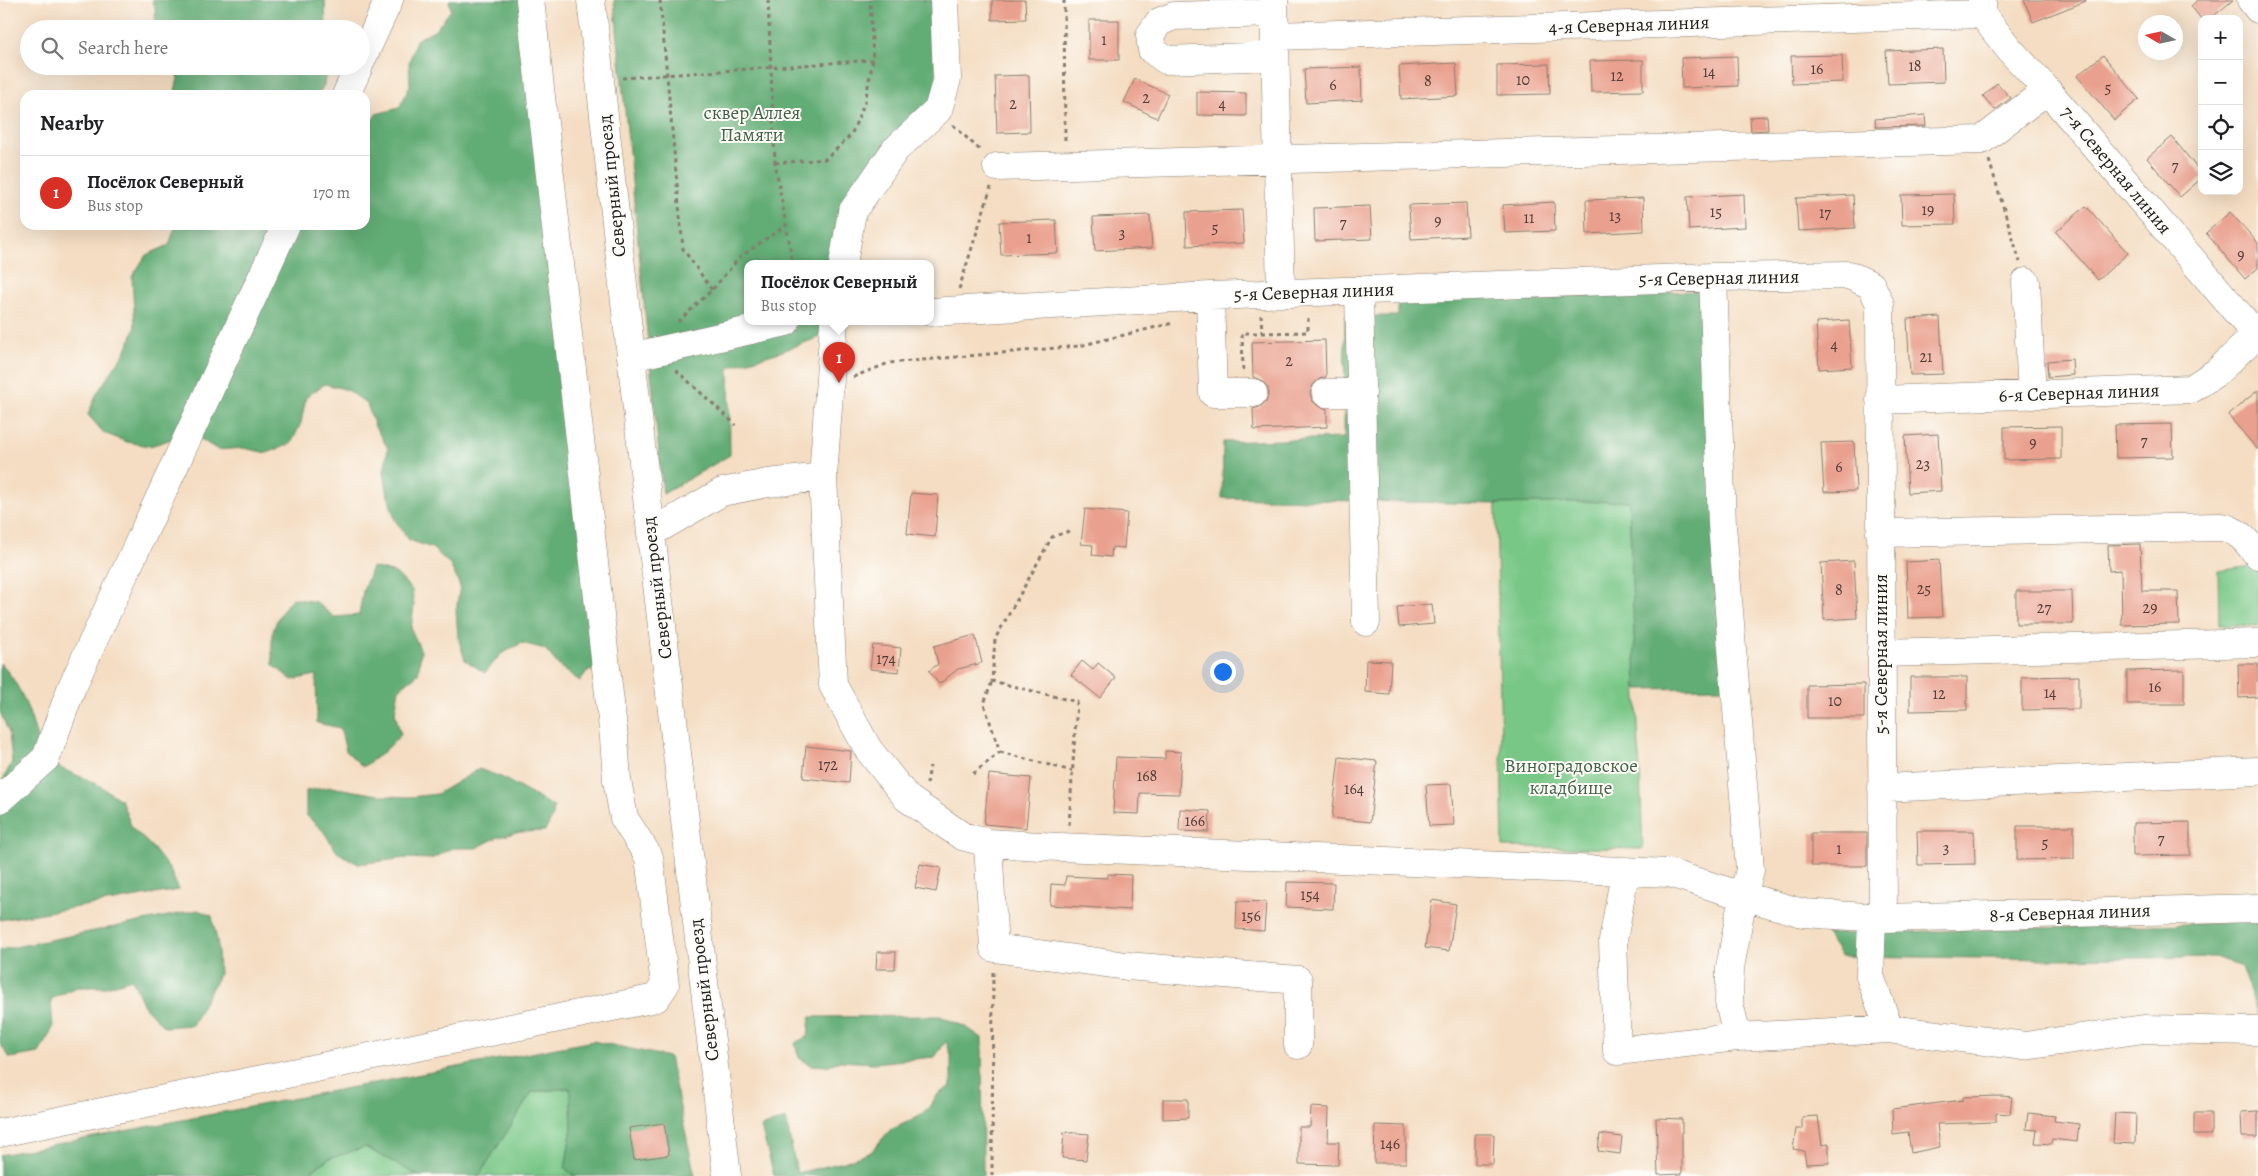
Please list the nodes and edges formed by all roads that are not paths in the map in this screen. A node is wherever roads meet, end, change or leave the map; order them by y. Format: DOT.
graph roads {
  1 [pos="389,0"];
  2 [pos="530,0"];
  3 [pos="591,0"];
  4 [pos="944,0"];
  5 [pos="2251,0"];
  6 [pos="1982,7"];
  7 [pos="2258,9"];
  8 [pos="1770,10"];
  9 [pos="1275,26"];
  10 [pos="370,41"];
  11 [pos="355,75"];
  12 [pos="348,90"];
  13 [pos="2047,90"];
  14 [pos="1278,158"];
  15 [pos="997,167"];
  16 [pos="284,230"];
  17 [pos="844,260"];
  18 [pos="1713,277"];
  19 [pos="2026,282"];
  20 [pos="1359,290"];
  21 [pos="1283,293"];
  22 [pos="1210,296"];
  23 [pos="942,311"];
  24 [pos="773,325"];
  25 [pos="834,325"];
  26 [pos="2257,335"];
  27 [pos="643,354"];
  28 [pos="1249,393"];
  29 [pos="1326,393"];
  30 [pos="1362,393"];
  31 [pos="2032,395"];
  32 [pos="1880,400"];
  33 [pos="823,476"];
  34 [pos="651,533"];
  35 [pos="1880,533"];
  36 [pos="2258,556"];
  37 [pos="1366,622"];
  38 [pos="2258,643"];
  39 [pos="1881,653"];
  40 [pos="2258,771"];
  41 [pos="1882,788"];
  42 [pos="0,799"];
  43 [pos="988,843"];
  44 [pos="1625,872"];
  45 [pos="1743,896"];
  46 [pos="2258,908"];
  47 [pos="1877,918"];
  48 [pos="1889,1029"];
  49 [pos="2258,1031"];
  50 [pos="1737,1037"];
  51 [pos="1298,1045"];
  52 [pos="0,1133"];
  53 [pos="727,1176"];
  1 -- 10 [label="street"];
  2 -- 52 [label="street"];
  3 -- 27 [label="street, Северный проезд"];
  4 -- 17 [label="street"];
  5 -- 7 [label="street"];
  6 -- 8 [label="street, 4-я Северная линия"];
  6 -- 13 [label="street, 7-я Северная линия"];
  8 -- 9 [label="street, 4-я Северная линия"];
  9 -- 14 [label="street"];
  11 -- 12 [label="street"];
  13 -- 14 [label="street"];
  13 -- 26 [label="street, 7-я Северная линия"];
  14 -- 15 [label="street"];
  14 -- 21 [label="street"];
  16 -- 42 [label="street"];
  18 -- 20 [label="street, 5-я Северная линия"];
  18 -- 32 [label="street, 5-я Северная линия"];
  18 -- 45 [label="street"];
  19 -- 31 [label="street"];
  20 -- 21 [label="street, 5-я Северная линия"];
  20 -- 30 [label="street"];
  21 -- 22 [label="street, 5-я Северная линия"];
  22 -- 23 [label="street, 5-я Северная линия"];
  22 -- 28 [label="street"];
  24 -- 27 [label="street"];
  25 -- 33 [label="street, 8-я Северная линия"];
  26 -- 31 [label="street, 6-я Северная линия"];
  27 -- 34 [label="street, Северный проезд"];
  29 -- 30 [label="street"];
  30 -- 37 [label="street"];
  31 -- 32 [label="street, 6-я Северная линия"];
  32 -- 35 [label="street, 5-я Северная линия"];
  33 -- 34 [label="street"];
  33 -- 43 [label="street, 8-я Северная линия"];
  34 -- 53 [label="street, Северный проезд"];
  35 -- 36 [label="street"];
  35 -- 39 [label="street, 5-я Северная линия"];
  38 -- 39 [label="street"];
  39 -- 41 [label="street, 5-я Северная линия"];
  40 -- 41 [label="street"];
  41 -- 47 [label="street, 5-я Северная линия"];
  43 -- 44 [label="street, 8-я Северная линия"];
  43 -- 51 [label="street"];
  44 -- 45 [label="street, 8-я Северная линия"];
  44 -- 50 [label="street"];
  45 -- 47 [label="street, 8-я Северная линия"];
  45 -- 50 [label="street"];
  46 -- 47 [label="street, 8-я Северная линия"];
  47 -- 48 [label="street, 5-я Северная линия"];
  48 -- 49 [label="street"];
  48 -- 50 [label="street"];
}
